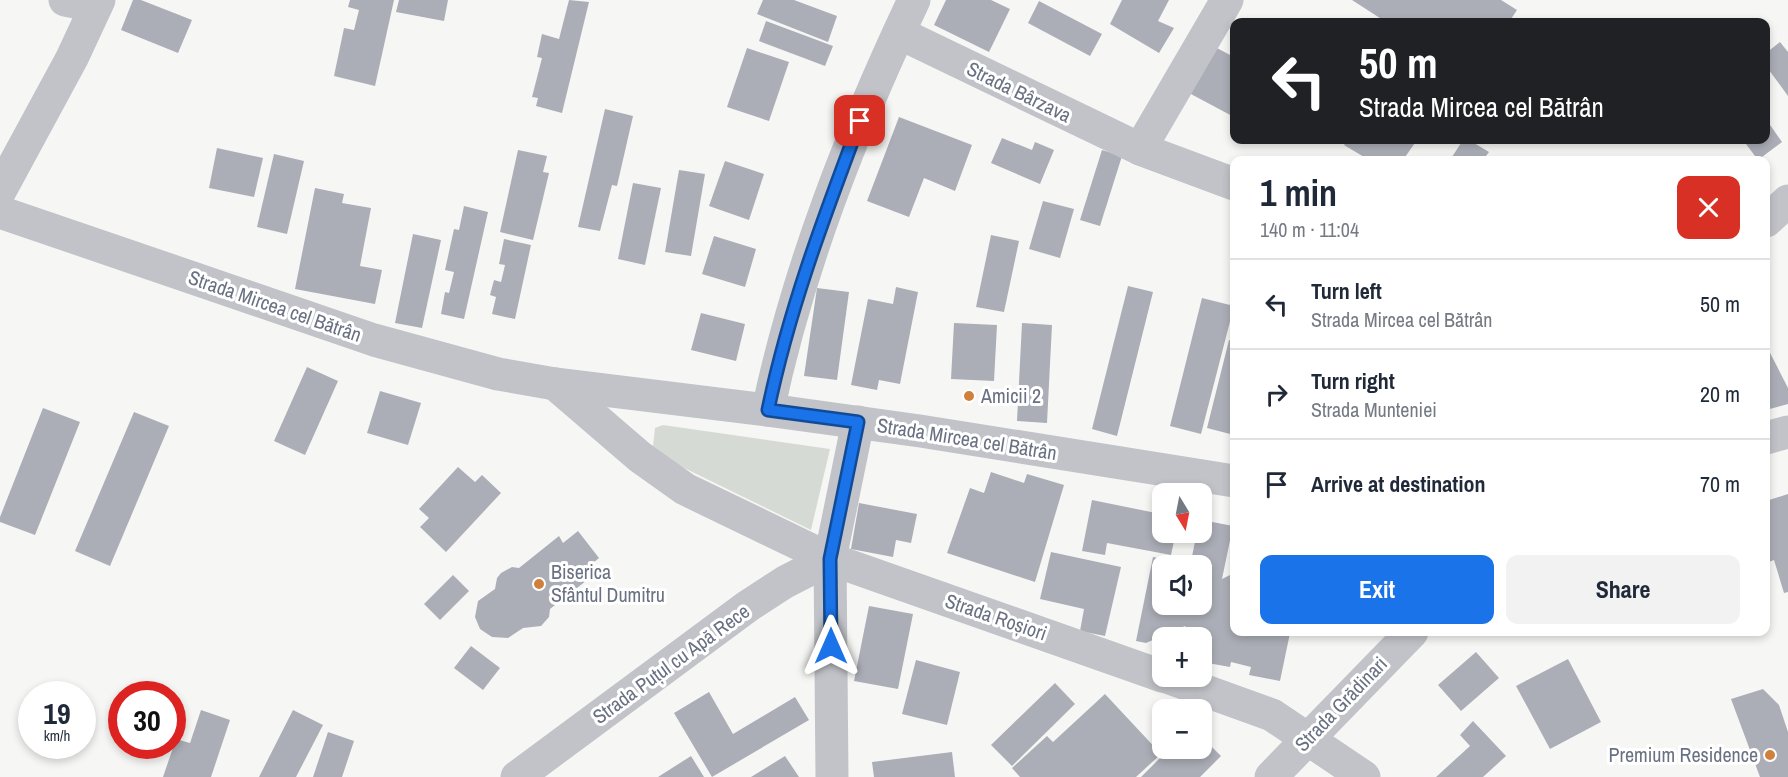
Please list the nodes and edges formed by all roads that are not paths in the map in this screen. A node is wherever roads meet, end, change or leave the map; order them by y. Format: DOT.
graph roads {
  1 [pos="914,0"];
  2 [pos="1227,0"];
  3 [pos="87,2"];
  4 [pos="899,33"];
  5 [pos="1140,149"];
  6 [pos="1230,183"];
  7 [pos="0,191"];
  8 [pos="1788,201"];
  9 [pos="0,212"];
  10 [pos="1770,217"];
  11 [pos="555,384"];
  12 [pos="768,410"];
  13 [pos="858,422"];
  14 [pos="1788,432"];
  15 [pos="1770,437"];
  16 [pos="1230,480"];
  17 [pos="830,559"];
  18 [pos="1408,636"];
  19 [pos="1152,672"];
  20 [pos="1194,687"];
  21 [pos="1308,738"];
  22 [pos="518,777"];
  23 [pos="832,777"];
  24 [pos="1270,777"];
  25 [pos="1364,777"];
  1 -- 4 [label="street"];
  2 -- 5 [label="street"];
  3 -- 7 [label="street"];
  4 -- 5 [label="street, Strada Bârzava"];
  4 -- 12 [label="street"];
  5 -- 6 [label="street, Strada Bârzava"];
  8 -- 10 [label="street"];
  9 -- 11 [label="street, Strada Mircea cel Bătrân"];
  11 -- 12 [label="street, Strada Mircea cel Bătrân"];
  11 -- 17 [label="street"];
  12 -- 13 [label="street, Strada Mircea cel Bătrân"];
  13 -- 16 [label="street, Strada Mircea cel Bătrân"];
  13 -- 17 [label="street"];
  14 -- 15 [label="street"];
  17 -- 19 [label="street, Strada Roșiori"];
  17 -- 22 [label="street, Strada Puțul cu Apă Rece"];
  17 -- 23 [label="street"];
  18 -- 21 [label="street, Strada Grădinari"];
  20 -- 21 [label="street, Strada Roșiori"];
  21 -- 24 [label="street, Strada Grădinari"];
  21 -- 25 [label="street, Strada Roșiori"];
}
